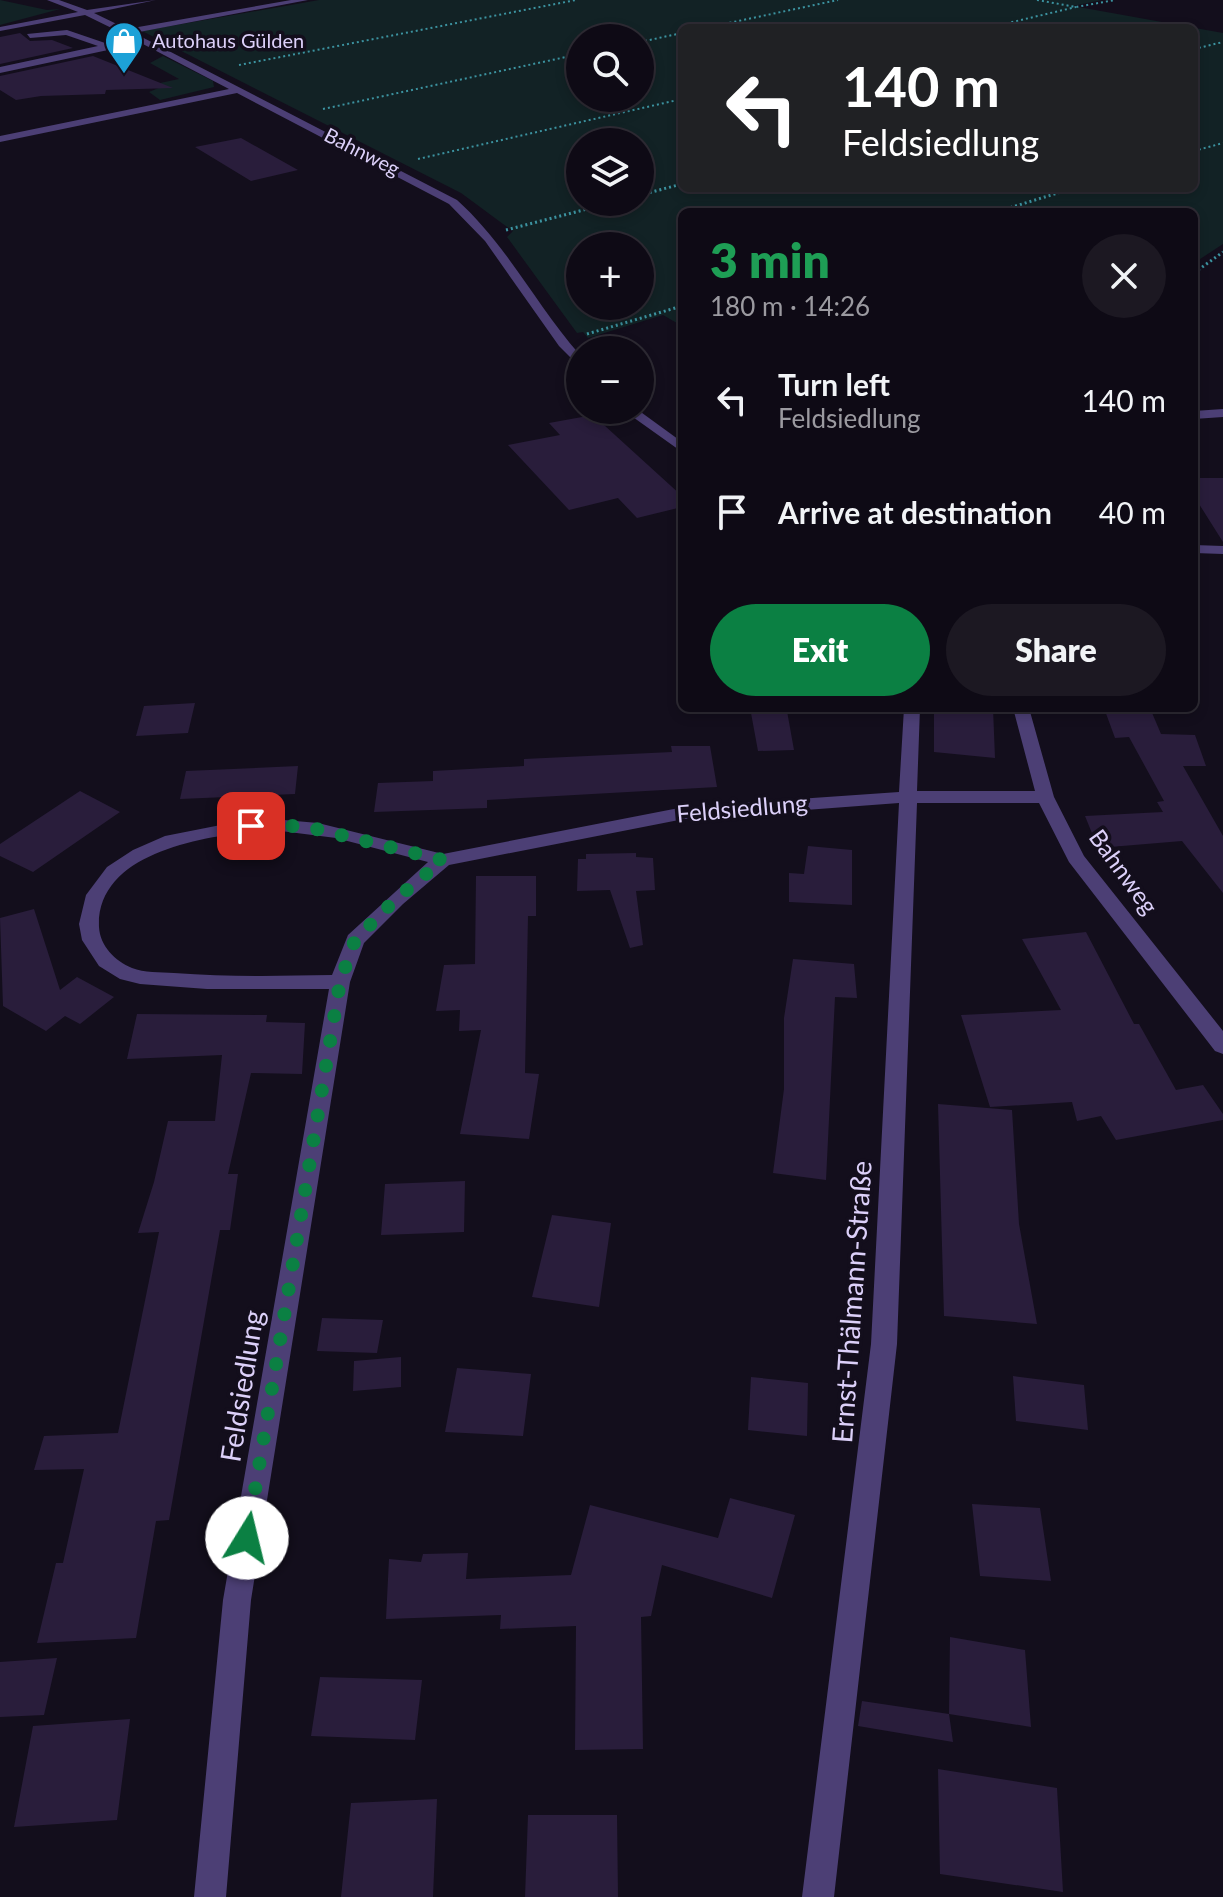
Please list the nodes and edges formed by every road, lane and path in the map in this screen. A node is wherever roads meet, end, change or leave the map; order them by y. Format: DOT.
graph roads {
  1 [pos="51,0"];
  2 [pos="152,0"];
  3 [pos="304,0"];
  4 [pos="576,0"];
  5 [pos="838,0"];
  6 [pos="1037,0"];
  7 [pos="1115,0"];
  8 [pos="1076,7"];
  9 [pos="85,12"];
  10 [pos="724,24"];
  11 [pos="1004,24"];
  12 [pos="0,29"];
  13 [pos="126,32"];
  14 [pos="678,34"];
  15 [pos="29,36"];
  16 [pos="654,39"];
  17 [pos="142,40"];
  18 [pos="1223,42"];
  19 [pos="107,47"];
  20 [pos="1198,48"];
  21 [pos="566,57"];
  22 [pos="0,70"];
  23 [pos="204,72"];
  24 [pos="238,90"];
  25 [pos="678,100"];
  26 [pos="290,115"];
  27 [pos="0,139"];
  28 [pos="1223,143"];
  29 [pos="1198,150"];
  30 [pos="387,166"];
  31 [pos="678,185"];
  32 [pos="654,191"];
  33 [pos="1061,192"];
  34 [pos="1009,208"];
  35 [pos="566,214"];
  36 [pos="488,234"];
  37 [pos="1223,252"];
  38 [pos="1198,270"];
  39 [pos="678,307"];
  40 [pos="559,340"];
  41 [pos="566,348"];
  42 [pos="1223,413"];
  43 [pos="1198,415"];
  44 [pos="649,424"];
  45 [pos="678,445"];
  46 [pos="1198,549"];
  47 [pos="1223,550"];
  48 [pos="912,712"];
  49 [pos="1022,712"];
  50 [pos="910,797"];
  51 [pos="1045,797"];
  52 [pos="443,860"];
  53 [pos="340,982"];
  54 [pos="1223,1046"];
  55 [pos="210,1897"];
  56 [pos="818,1897"];
  1 -- 9 [label="street, Bahnweg"];
  2 -- 9 [label="street"];
  3 -- 13 [label="street"];
  4 -- 23 [label="path"];
  5 -- 10 [label="path"];
  6 -- 8 [label="path"];
  7 -- 8 [label="path"];
  8 -- 11 [label="path"];
  9 -- 12 [label="street"];
  9 -- 13 [label="street, Bahnweg"];
  13 -- 17 [label="street, Bahnweg"];
  14 -- 16 [label="path"];
  15 -- 19 [label="street"];
  17 -- 19 [label="street"];
  17 -- 23 [label="street, Bahnweg"];
  18 -- 20 [label="path"];
  19 -- 22 [label="street"];
  21 -- 26 [label="path"];
  23 -- 24 [label="street, Bahnweg"];
  24 -- 26 [label="street, Bahnweg"];
  24 -- 27 [label="street"];
  25 -- 30 [label="path"];
  26 -- 30 [label="street, Bahnweg"];
  28 -- 29 [label="path"];
  30 -- 36 [label="street, Bahnweg"];
  31 -- 32 [label="path"];
  33 -- 34 [label="path"];
  35 -- 36 [label="path"];
  36 -- 40 [label="street, Bahnweg"];
  37 -- 38 [label="path"];
  39 -- 40 [label="path"];
  40 -- 41 [label="street, Bahnweg"];
  42 -- 43 [label="street"];
  44 -- 45 [label="street"];
  46 -- 47 [label="street"];
  48 -- 50 [label="street, Ernst-Thälmann-Straße"];
  49 -- 51 [label="street, Bahnweg"];
  50 -- 51 [label="street, Feldsiedlung"];
  50 -- 52 [label="street, Feldsiedlung"];
  50 -- 56 [label="street, Ernst-Thälmann-Straße"];
  51 -- 54 [label="street, Bahnweg"];
  52 -- 53 [label="street, Feldsiedlung"];
  52 -- 53 [label="street, Feldsiedlung"];
  53 -- 55 [label="street, Feldsiedlung"];
}
